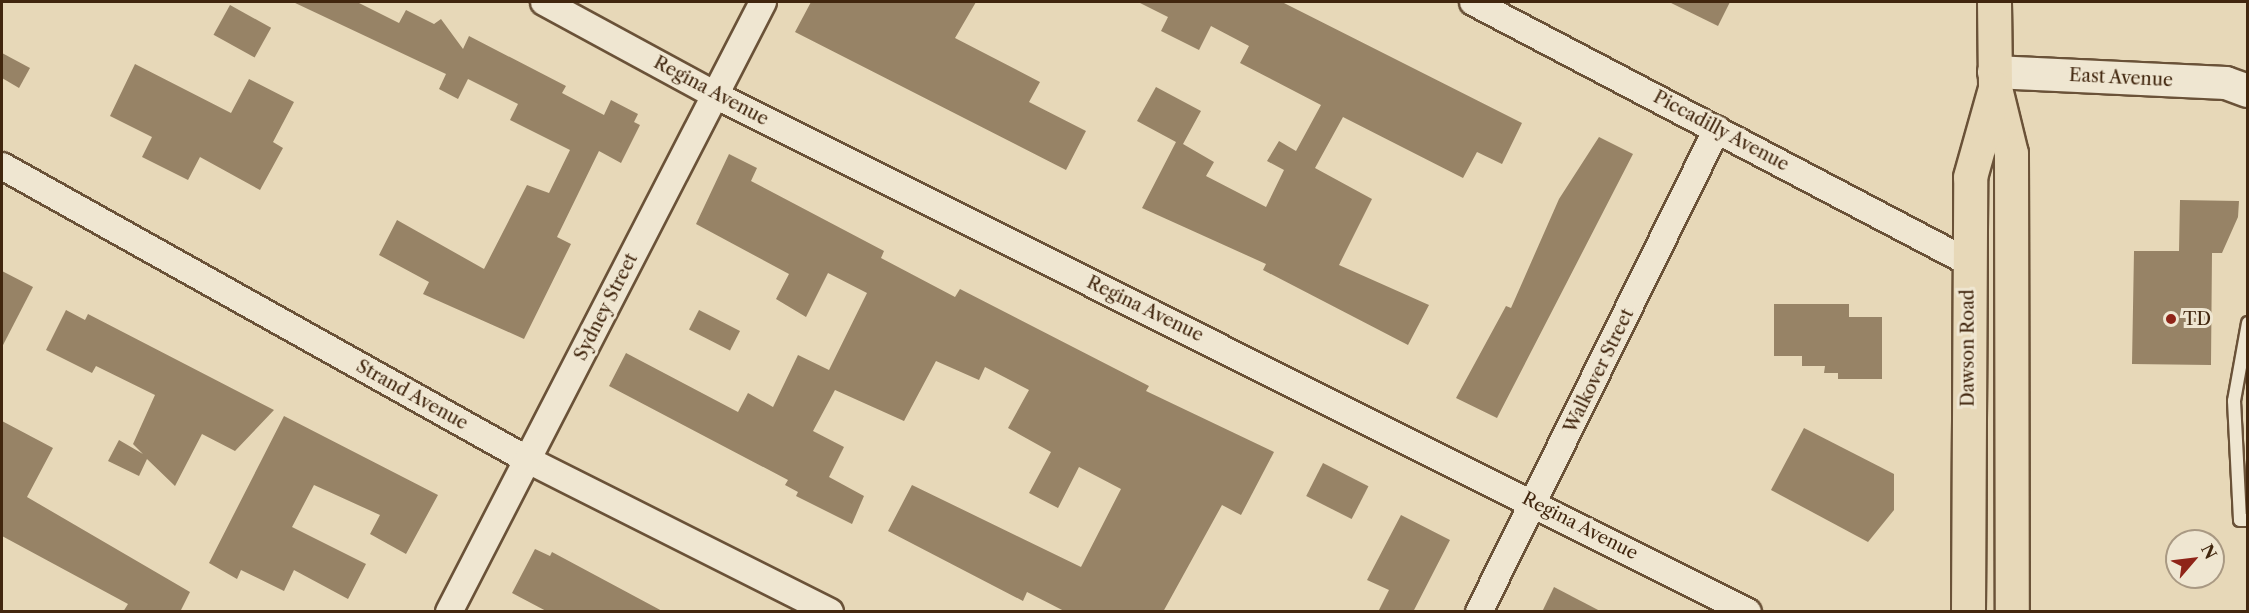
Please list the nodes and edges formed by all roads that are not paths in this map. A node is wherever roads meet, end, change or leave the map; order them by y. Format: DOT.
graph roads {
  1 [pos="544,2"];
  2 [pos="763,2"];
  3 [pos="1473,2"];
  4 [pos="1994,2"];
  5 [pos="1994,80"];
  6 [pos="2247,90"];
  7 [pos="715,94"];
  8 [pos="1717,129"];
  9 [pos="2,166"];
  10 [pos="1968,262"];
  11 [pos="2247,323"];
  12 [pos="528,460"];
  13 [pos="1534,503"];
  14 [pos="2247,520"];
  15 [pos="449,612"];
  16 [pos="830,612"];
  17 [pos="1479,612"];
  18 [pos="1748,612"];
  19 [pos="1968,612"];
  20 [pos="2012,612"];
  1 -- 7 [label="street, Regina Avenue"];
  2 -- 7 [label="street, Sydney Street"];
  3 -- 8 [label="street, Piccadilly Avenue"];
  4 -- 5 [label="main road, Dawson Road"];
  5 -- 6 [label="street, East Avenue"];
  5 -- 10 [label="main road, Dawson Road"];
  5 -- 20 [label="main road, Dawson Road"];
  7 -- 12 [label="street, Sydney Street"];
  7 -- 13 [label="street, Regina Avenue"];
  8 -- 10 [label="street, Piccadilly Avenue"];
  8 -- 13 [label="street, Walkover Street"];
  9 -- 12 [label="street, Strand Avenue"];
  10 -- 19 [label="main road, Dawson Road"];
  11 -- 14 [label="lane"];
  12 -- 15 [label="street, Sydney Street"];
  12 -- 16 [label="street, Strand Avenue"];
  13 -- 17 [label="street, Walkover Street"];
  13 -- 18 [label="street, Regina Avenue"];
}
